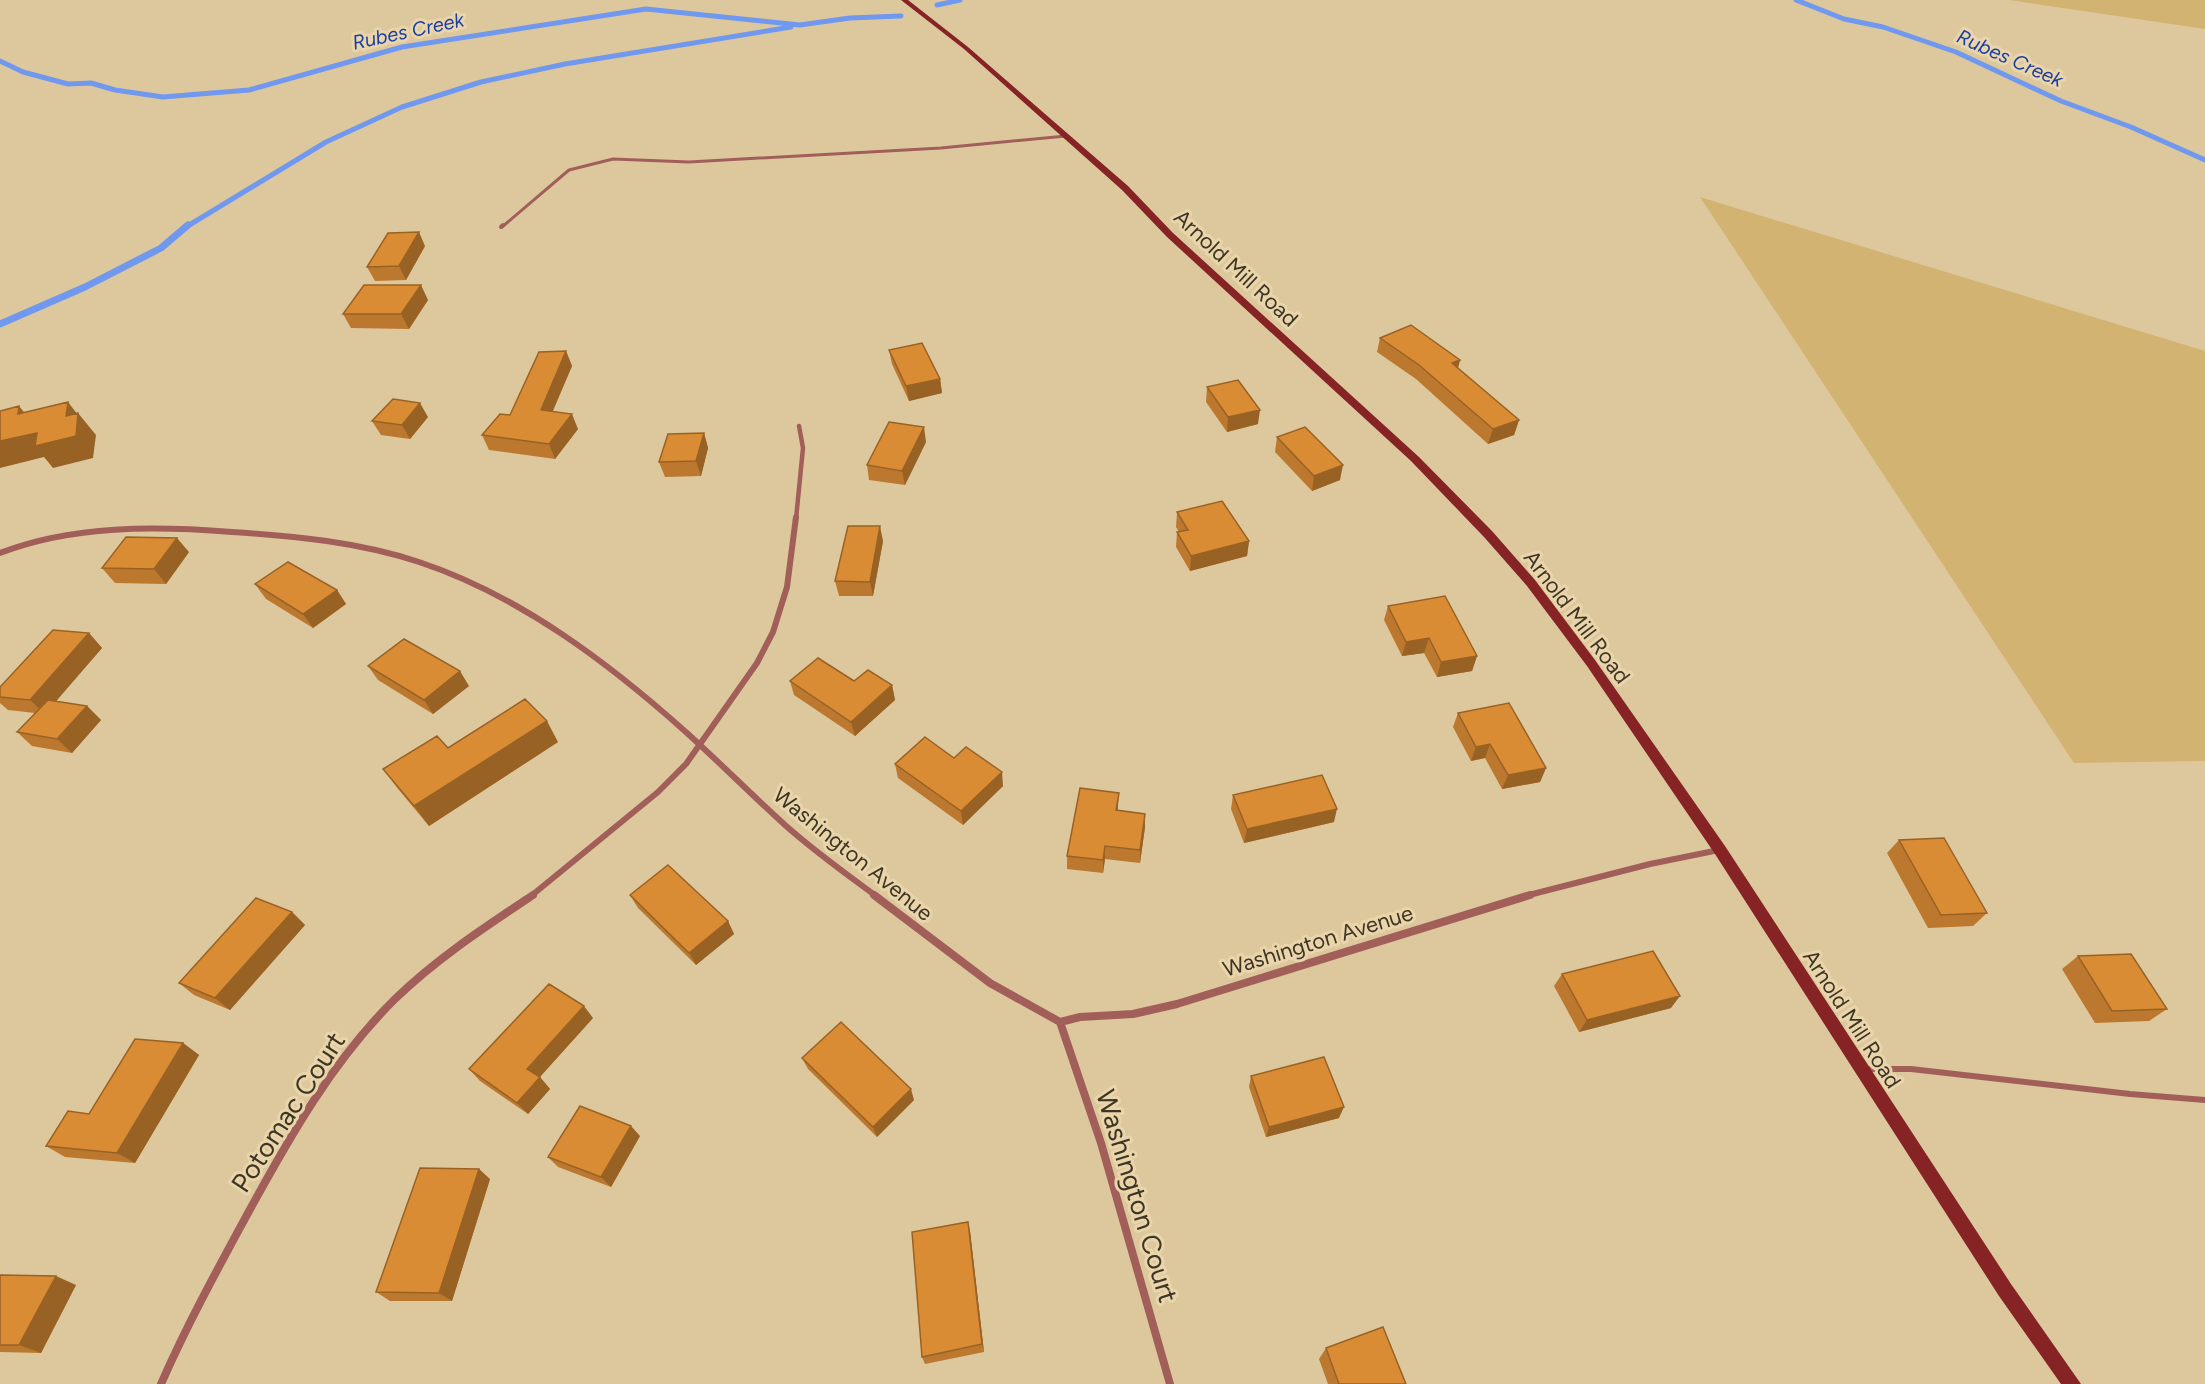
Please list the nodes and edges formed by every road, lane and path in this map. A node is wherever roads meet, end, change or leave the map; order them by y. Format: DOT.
graph roads {
  1 [pos="904,0"];
  2 [pos="1066,136"];
  3 [pos="501,227"];
  4 [pos="799,426"];
  5 [pos="0,553"];
  6 [pos="698,745"];
  7 [pos="1720,850"];
  8 [pos="1060,1022"];
  9 [pos="1861,1069"];
  10 [pos="2205,1100"];
  11 [pos="161,1384"];
  12 [pos="1170,1384"];
  13 [pos="2072,1384"];
  1 -- 2 [label="main road, Arnold Mill Road"];
  2 -- 3 [label="lane"];
  2 -- 7 [label="main road, Arnold Mill Road"];
  4 -- 6 [label="street, Potomac Court"];
  5 -- 6 [label="street, Washington Avenue"];
  6 -- 8 [label="street, Washington Avenue"];
  6 -- 11 [label="street, Potomac Court"];
  7 -- 8 [label="street, Washington Avenue"];
  7 -- 9 [label="main road, Arnold Mill Road"];
  8 -- 12 [label="street, Washington Court"];
  9 -- 10 [label="lane"];
  9 -- 13 [label="main road, Arnold Mill Road"];
}
